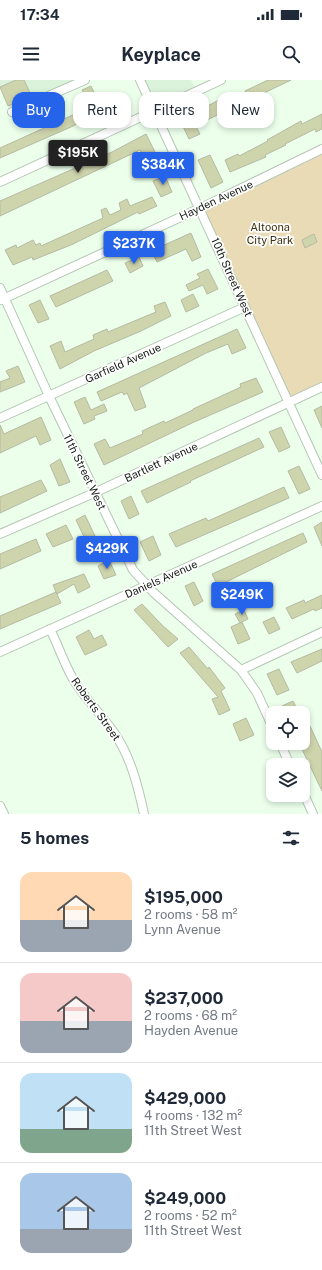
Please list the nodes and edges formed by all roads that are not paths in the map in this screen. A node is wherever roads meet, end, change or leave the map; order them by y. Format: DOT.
graph roads {
  1 [pos="85,80"];
  2 [pos="140,80"];
  3 [pos="221,80"];
  4 [pos="58,92"];
  5 [pos="146,92"];
  6 [pos="196,92"];
  7 [pos="139,119"];
  8 [pos="162,128"];
  9 [pos="322,149"];
  10 [pos="0,182"];
  11 [pos="200,208"];
  12 [pos="0,288"];
  13 [pos="2,299"];
  14 [pos="245,307"];
  15 [pos="322,387"];
  16 [pos="49,396"];
  17 [pos="289,402"];
  18 [pos="0,418"];
  19 [pos="322,475"];
  20 [pos="94,493"];
  21 [pos="322,506"];
  22 [pos="0,534"];
  23 [pos="147,585"];
  24 [pos="50,629"];
  25 [pos="322,632"];
  26 [pos="0,652"];
  27 [pos="240,670"];
  28 [pos="266,713"];
  29 [pos="308,802"];
  30 [pos="0,806"];
  31 [pos="4,814"];
  32 [pos="144,814"];
  33 [pos="313,814"];
  1 -- 4 [label="street"];
  2 -- 5 [label="street, 10th Street West"];
  3 -- 6 [label="street"];
  7 -- 10 [label="street"];
  8 -- 11 [label="street, 10th Street West"];
  9 -- 11 [label="street, Hayden Avenue"];
  11 -- 13 [label="street, Hayden Avenue"];
  11 -- 14 [label="street, 10th Street West"];
  12 -- 13 [label="street, 11th Street West"];
  13 -- 16 [label="street, 11th Street West"];
  14 -- 16 [label="street, Garfield Avenue"];
  14 -- 17 [label="street, 10th Street West"];
  15 -- 17 [label="street, Bartlett Avenue"];
  16 -- 18 [label="street, Garfield Avenue"];
  16 -- 20 [label="street, 11th Street West"];
  17 -- 19 [label="street, 10th Street West"];
  17 -- 20 [label="street, Bartlett Avenue"];
  20 -- 22 [label="street, Bartlett Avenue"];
  20 -- 23 [label="street, 11th Street West"];
  21 -- 23 [label="street, Daniels Avenue"];
  23 -- 24 [label="street, Daniels Avenue"];
  23 -- 27 [label="street, 11th Street West"];
  24 -- 26 [label="street, Daniels Avenue"];
  24 -- 32 [label="street, Roberts Street"];
  25 -- 27 [label="street"];
  27 -- 28 [label="street, 11th Street West"];
  29 -- 33 [label="street"];
  30 -- 31 [label="street"];
}
